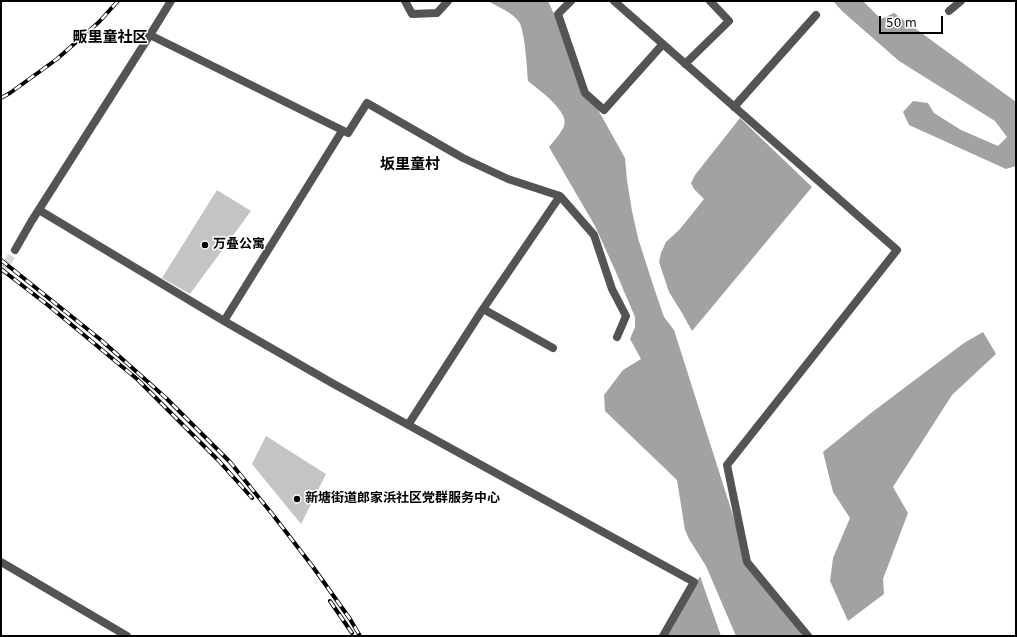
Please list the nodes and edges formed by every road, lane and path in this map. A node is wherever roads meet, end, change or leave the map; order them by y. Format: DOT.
graph roads {
  1 [pos="171,1"];
  2 [pos="405,1"];
  3 [pos="448,1"];
  4 [pos="570,1"];
  5 [pos="614,1"];
  6 [pos="710,1"];
  7 [pos="961,1"];
  8 [pos="949,11"];
  9 [pos="816,15"];
  10 [pos="150,35"];
  11 [pos="663,44"];
  12 [pos="685,64"];
  13 [pos="734,107"];
  14 [pos="342,131"];
  15 [pos="560,196"];
  16 [pos="39,210"];
  17 [pos="16,250"];
  18 [pos="483,310"];
  19 [pos="224,321"];
  20 [pos="617,337"];
  21 [pos="553,348"];
  22 [pos="408,425"];
  23 [pos="1,562"];
  24 [pos="128,636"];
  25 [pos="663,636"];
  26 [pos="808,636"];
  1 -- 10 [label="street"];
  2 -- 3 [label="street"];
  4 -- 11 [label="street"];
  5 -- 11 [label="street"];
  6 -- 12 [label="street"];
  7 -- 8 [label="street"];
  9 -- 13 [label="street"];
  10 -- 14 [label="street"];
  10 -- 16 [label="street"];
  11 -- 12 [label="street"];
  12 -- 13 [label="street"];
  13 -- 26 [label="street"];
  14 -- 15 [label="street"];
  14 -- 19 [label="street"];
  15 -- 18 [label="street"];
  15 -- 20 [label="street"];
  16 -- 17 [label="street"];
  16 -- 19 [label="street"];
  18 -- 21 [label="street"];
  18 -- 22 [label="street"];
  19 -- 22 [label="street"];
  22 -- 25 [label="street"];
  23 -- 24 [label="street"];
}
